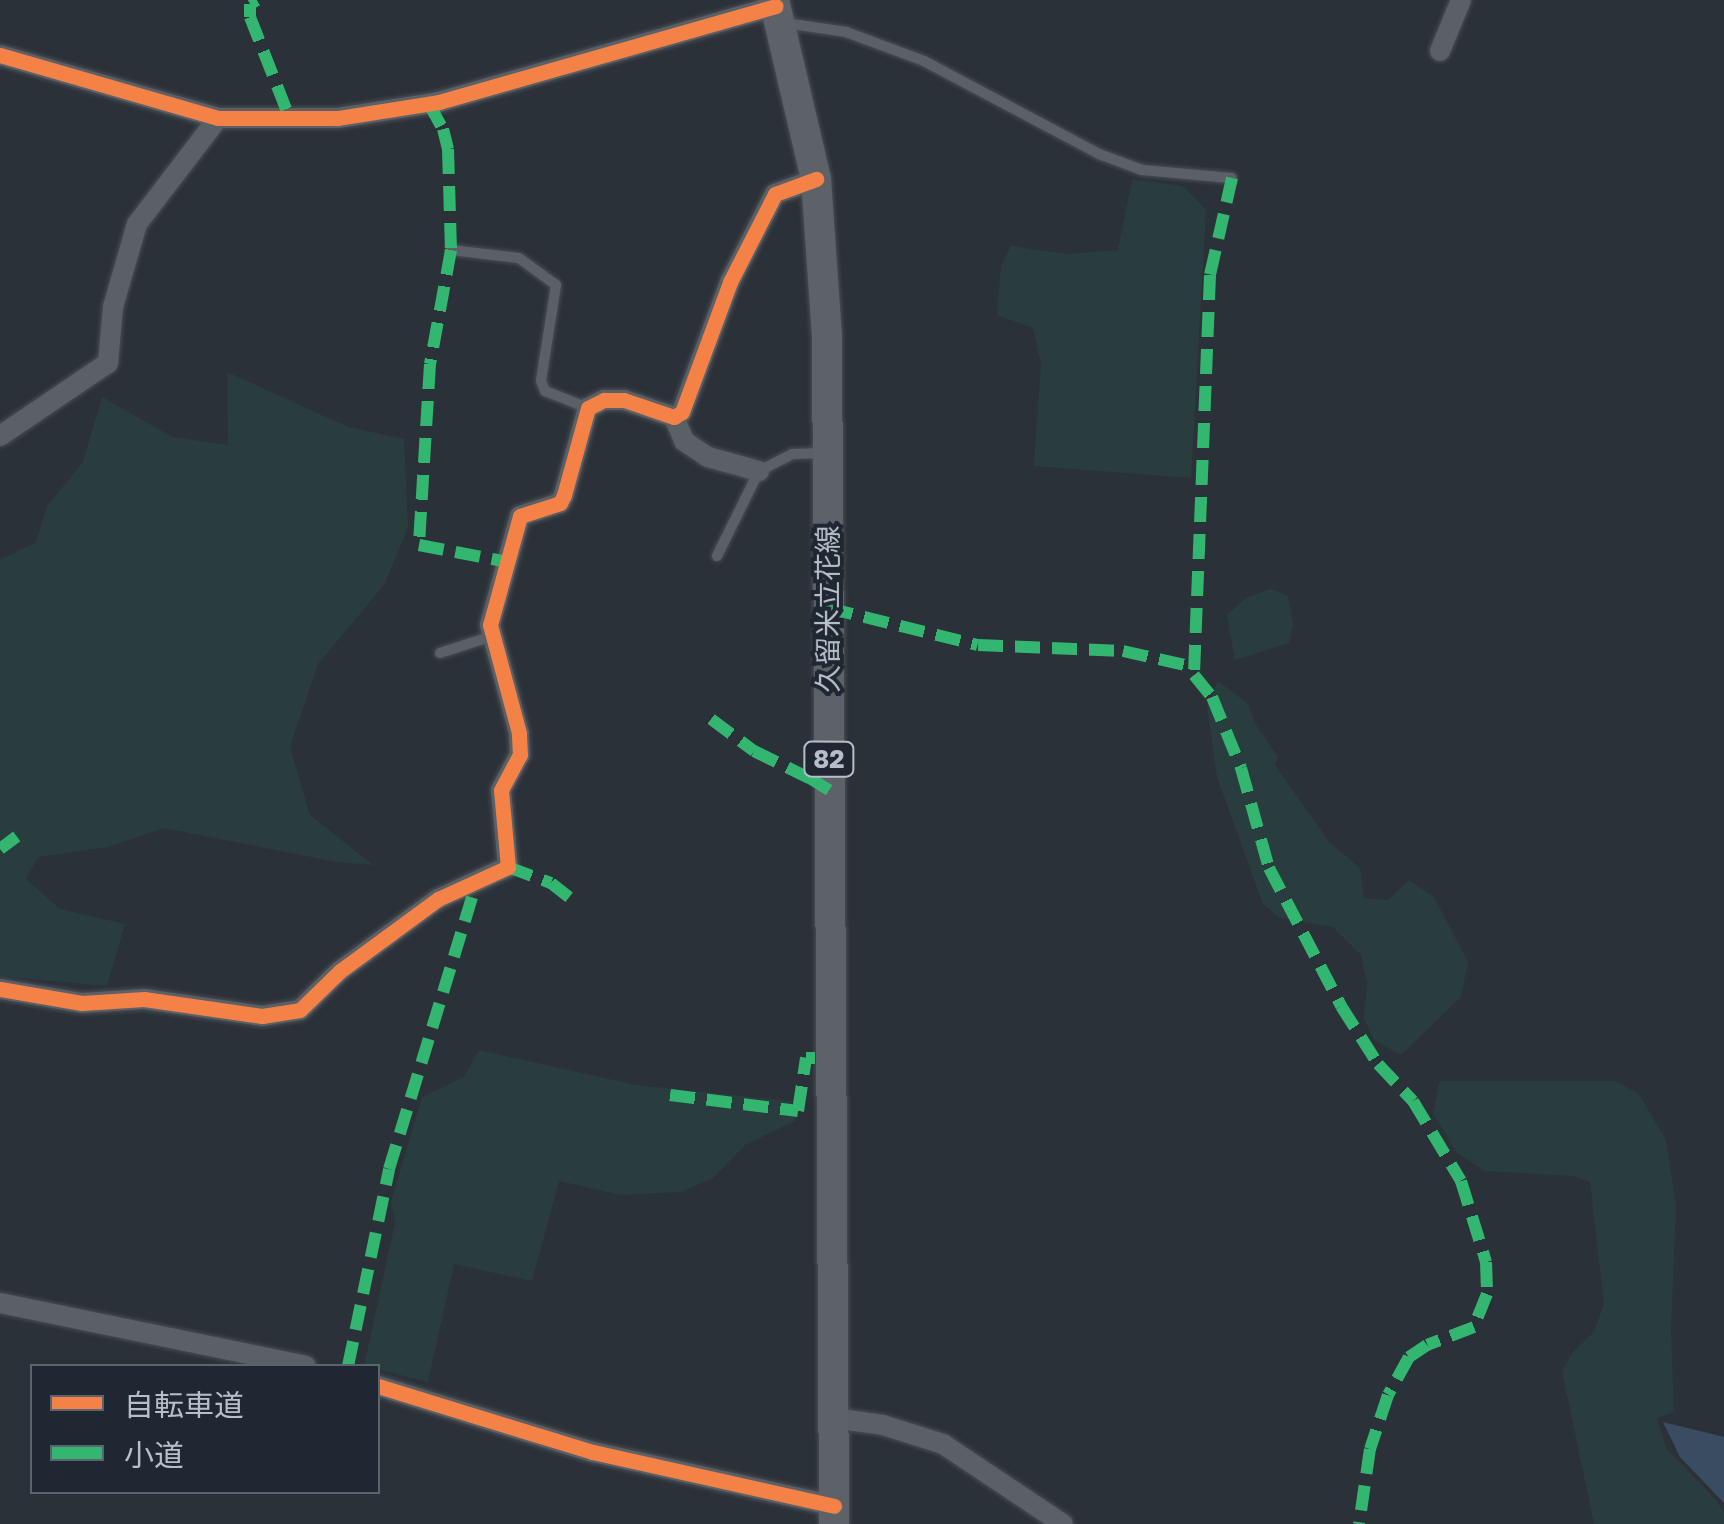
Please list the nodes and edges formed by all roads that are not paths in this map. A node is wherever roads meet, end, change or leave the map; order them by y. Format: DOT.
graph roads {
  1 [pos="1461,0"];
  2 [pos="776,10"];
  3 [pos="1440,51"];
  4 [pos="0,55"];
  5 [pos="218,118"];
  6 [pos="1232,178"];
  7 [pos="816,180"];
  8 [pos="451,250"];
  9 [pos="588,408"];
  10 [pos="674,417"];
  11 [pos="0,436"];
  12 [pos="828,453"];
  13 [pos="759,471"];
  14 [pos="717,556"];
  15 [pos="493,636"];
  16 [pos="440,653"];
  17 [pos="0,989"];
  18 [pos="0,1303"];
  19 [pos="296,1364"];
  20 [pos="380,1387"];
  21 [pos="834,1418"];
  22 [pos="834,1515"];
  23 [pos="1063,1524"];
  1 -- 3 [label="street"];
  2 -- 5 [label="street"];
  2 -- 6 [label="lane"];
  2 -- 7 [label="main road, 久留米立花線 / 82"];
  4 -- 5 [label="street"];
  5 -- 11 [label="street"];
  7 -- 10 [label="street"];
  7 -- 12 [label="main road, 久留米立花線 / 82"];
  8 -- 9 [label="lane"];
  9 -- 10 [label="street"];
  9 -- 15 [label="street"];
  10 -- 13 [label="street"];
  12 -- 13 [label="lane"];
  12 -- 21 [label="main road, 久留米立花線 / 82"];
  13 -- 14 [label="lane"];
  15 -- 16 [label="lane"];
  15 -- 17 [label="street"];
  18 -- 19 [label="street"];
  20 -- 22 [label="street"];
  21 -- 22 [label="main road, 久留米立花線 / 82"];
  21 -- 23 [label="street"];
}
